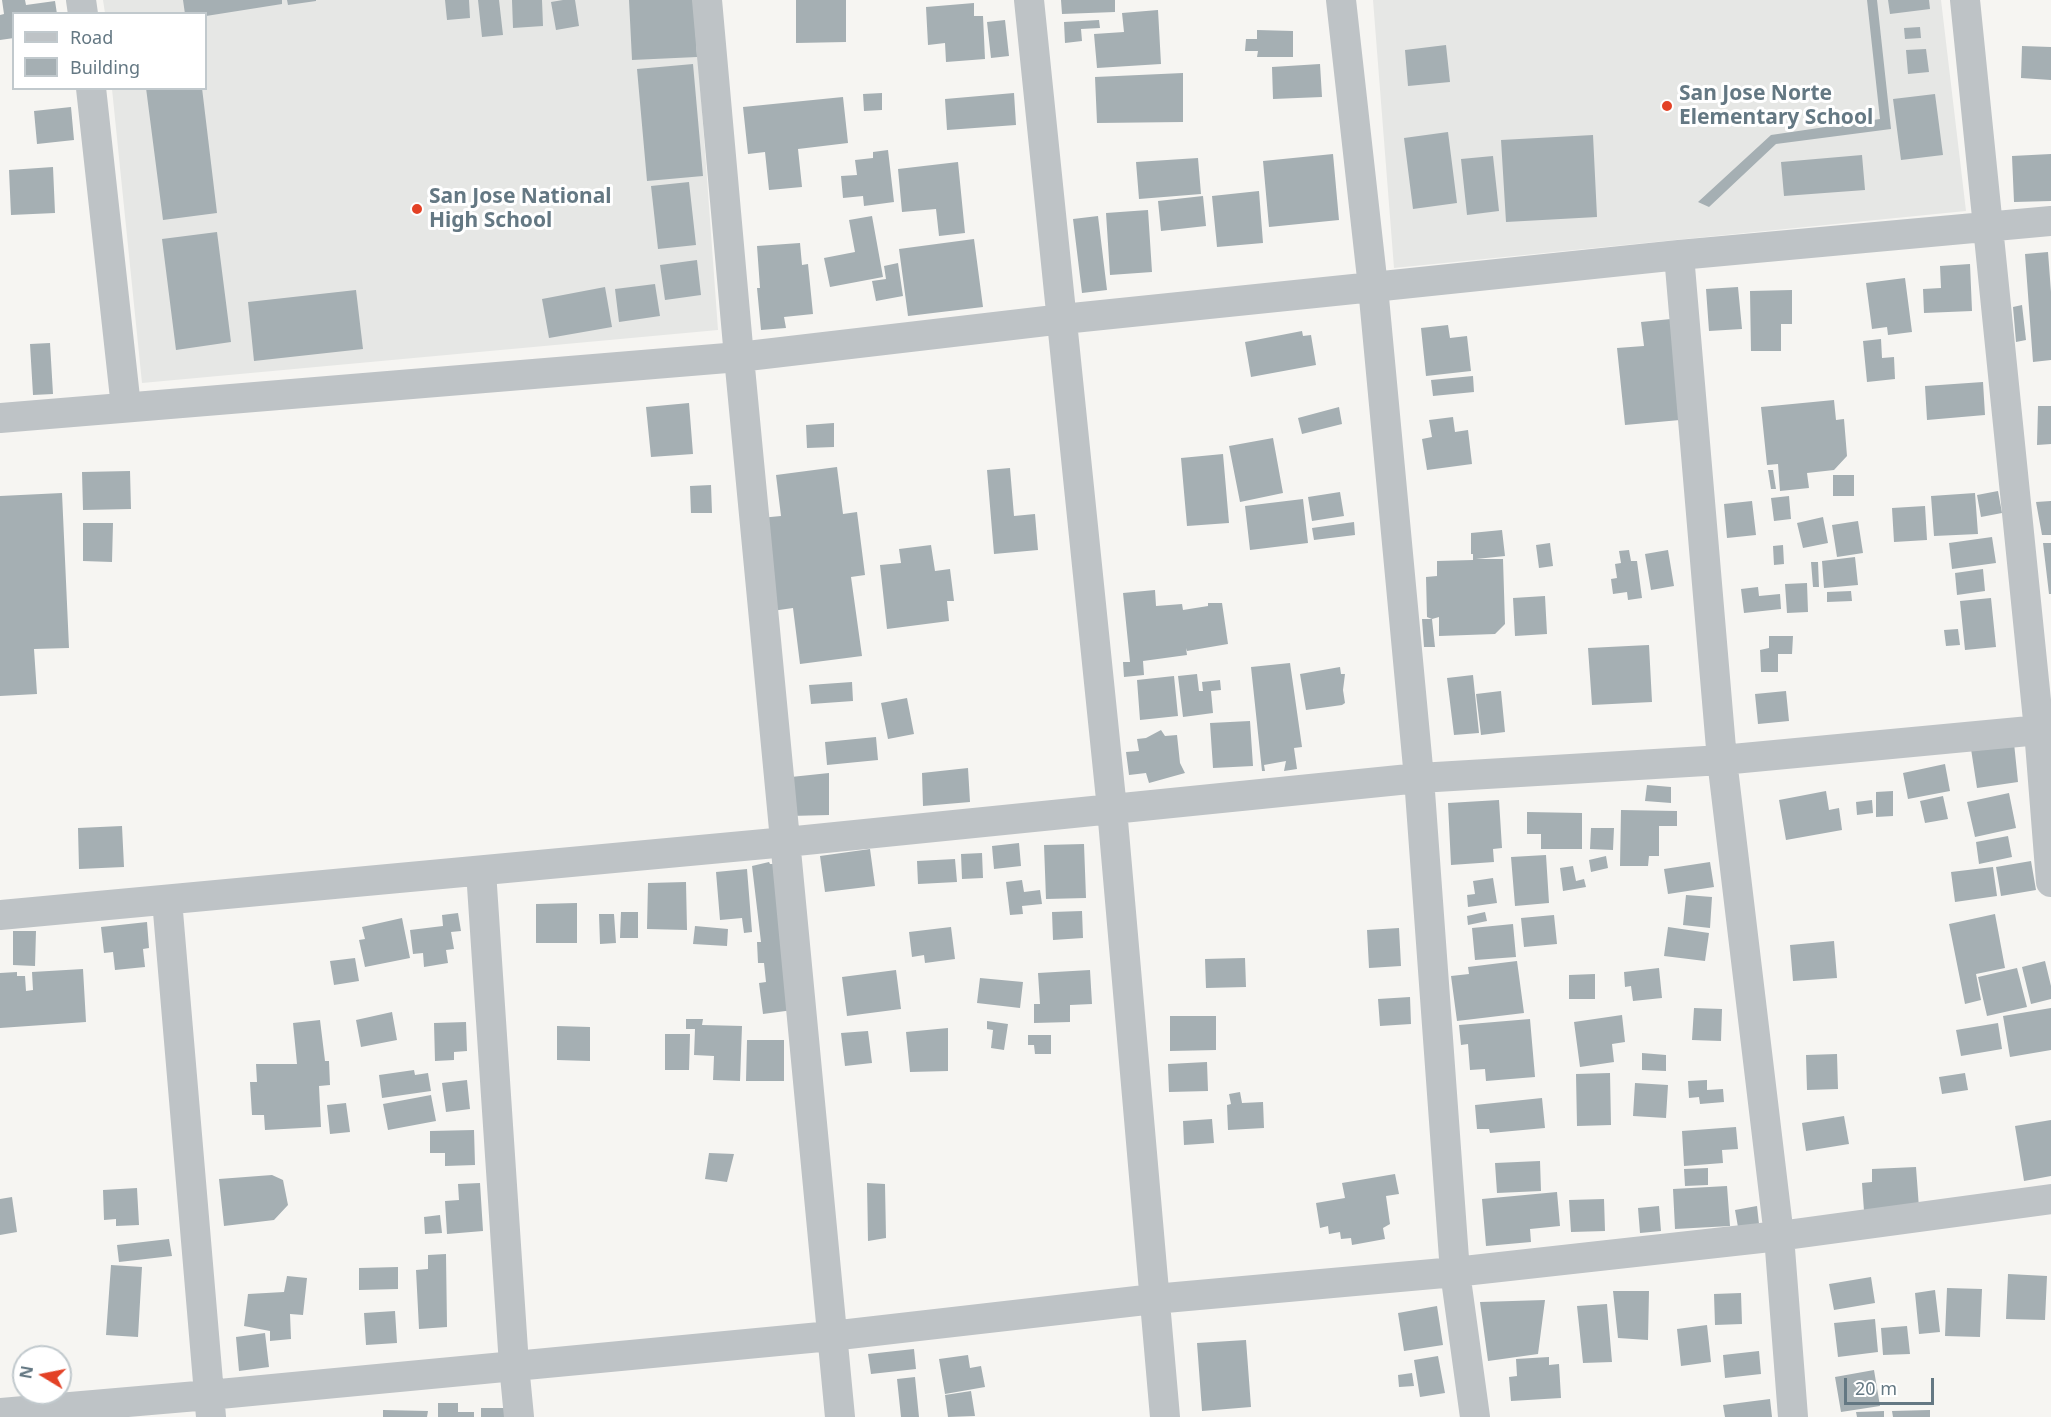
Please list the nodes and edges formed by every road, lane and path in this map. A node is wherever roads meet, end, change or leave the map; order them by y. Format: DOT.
graph roads {
  1 [pos="707,0"];
  2 [pos="1029,0"];
  3 [pos="1341,0"];
  4 [pos="1965,0"];
  5 [pos="91,90"];
  6 [pos="2051,221"];
  7 [pos="1988,225"];
  8 [pos="1679,255"];
  9 [pos="1373,287"];
  10 [pos="1063,319"];
  11 [pos="739,357"];
  12 [pos="126,407"];
  13 [pos="0,418"];
  14 [pos="2045,729"];
  15 [pos="1722,760"];
  16 [pos="1419,778"];
  17 [pos="1112,809"];
  18 [pos="786,843"];
  19 [pos="481,872"];
  20 [pos="2051,882"];
  21 [pos="167,900"];
  22 [pos="0,915"];
  23 [pos="2051,1199"];
  24 [pos="1779,1236"];
  25 [pos="1455,1272"];
  26 [pos="1154,1299"];
  27 [pos="831,1336"];
  28 [pos="514,1365"];
  29 [pos="210,1406"];
  30 [pos="0,1413"];
  31 [pos="519,1417"];
  32 [pos="840,1417"];
  33 [pos="1165,1417"];
  34 [pos="1475,1417"];
  35 [pos="1793,1417"];
  1 -- 11 [label="street"];
  2 -- 10 [label="street"];
  3 -- 9 [label="street"];
  4 -- 7 [label="street"];
  5 -- 12 [label="street"];
  6 -- 7 [label="street"];
  7 -- 8 [label="street"];
  7 -- 14 [label="street"];
  8 -- 9 [label="street"];
  8 -- 15 [label="street"];
  9 -- 10 [label="street"];
  9 -- 16 [label="street"];
  10 -- 11 [label="street"];
  10 -- 17 [label="street"];
  11 -- 12 [label="street"];
  11 -- 18 [label="street"];
  12 -- 13 [label="street"];
  14 -- 15 [label="street"];
  14 -- 20 [label="street"];
  15 -- 16 [label="street"];
  15 -- 24 [label="street"];
  16 -- 17 [label="street"];
  16 -- 25 [label="street"];
  17 -- 18 [label="street"];
  17 -- 26 [label="street"];
  18 -- 19 [label="street"];
  18 -- 27 [label="street"];
  19 -- 21 [label="street"];
  19 -- 28 [label="street"];
  21 -- 22 [label="street"];
  21 -- 29 [label="street"];
  23 -- 24 [label="street"];
  24 -- 25 [label="street"];
  24 -- 35 [label="street"];
  25 -- 26 [label="street"];
  25 -- 34 [label="street"];
  26 -- 27 [label="street"];
  26 -- 33 [label="street"];
  27 -- 28 [label="street"];
  27 -- 32 [label="street"];
  28 -- 29 [label="street"];
  28 -- 31 [label="street"];
  29 -- 30 [label="street"];
}
